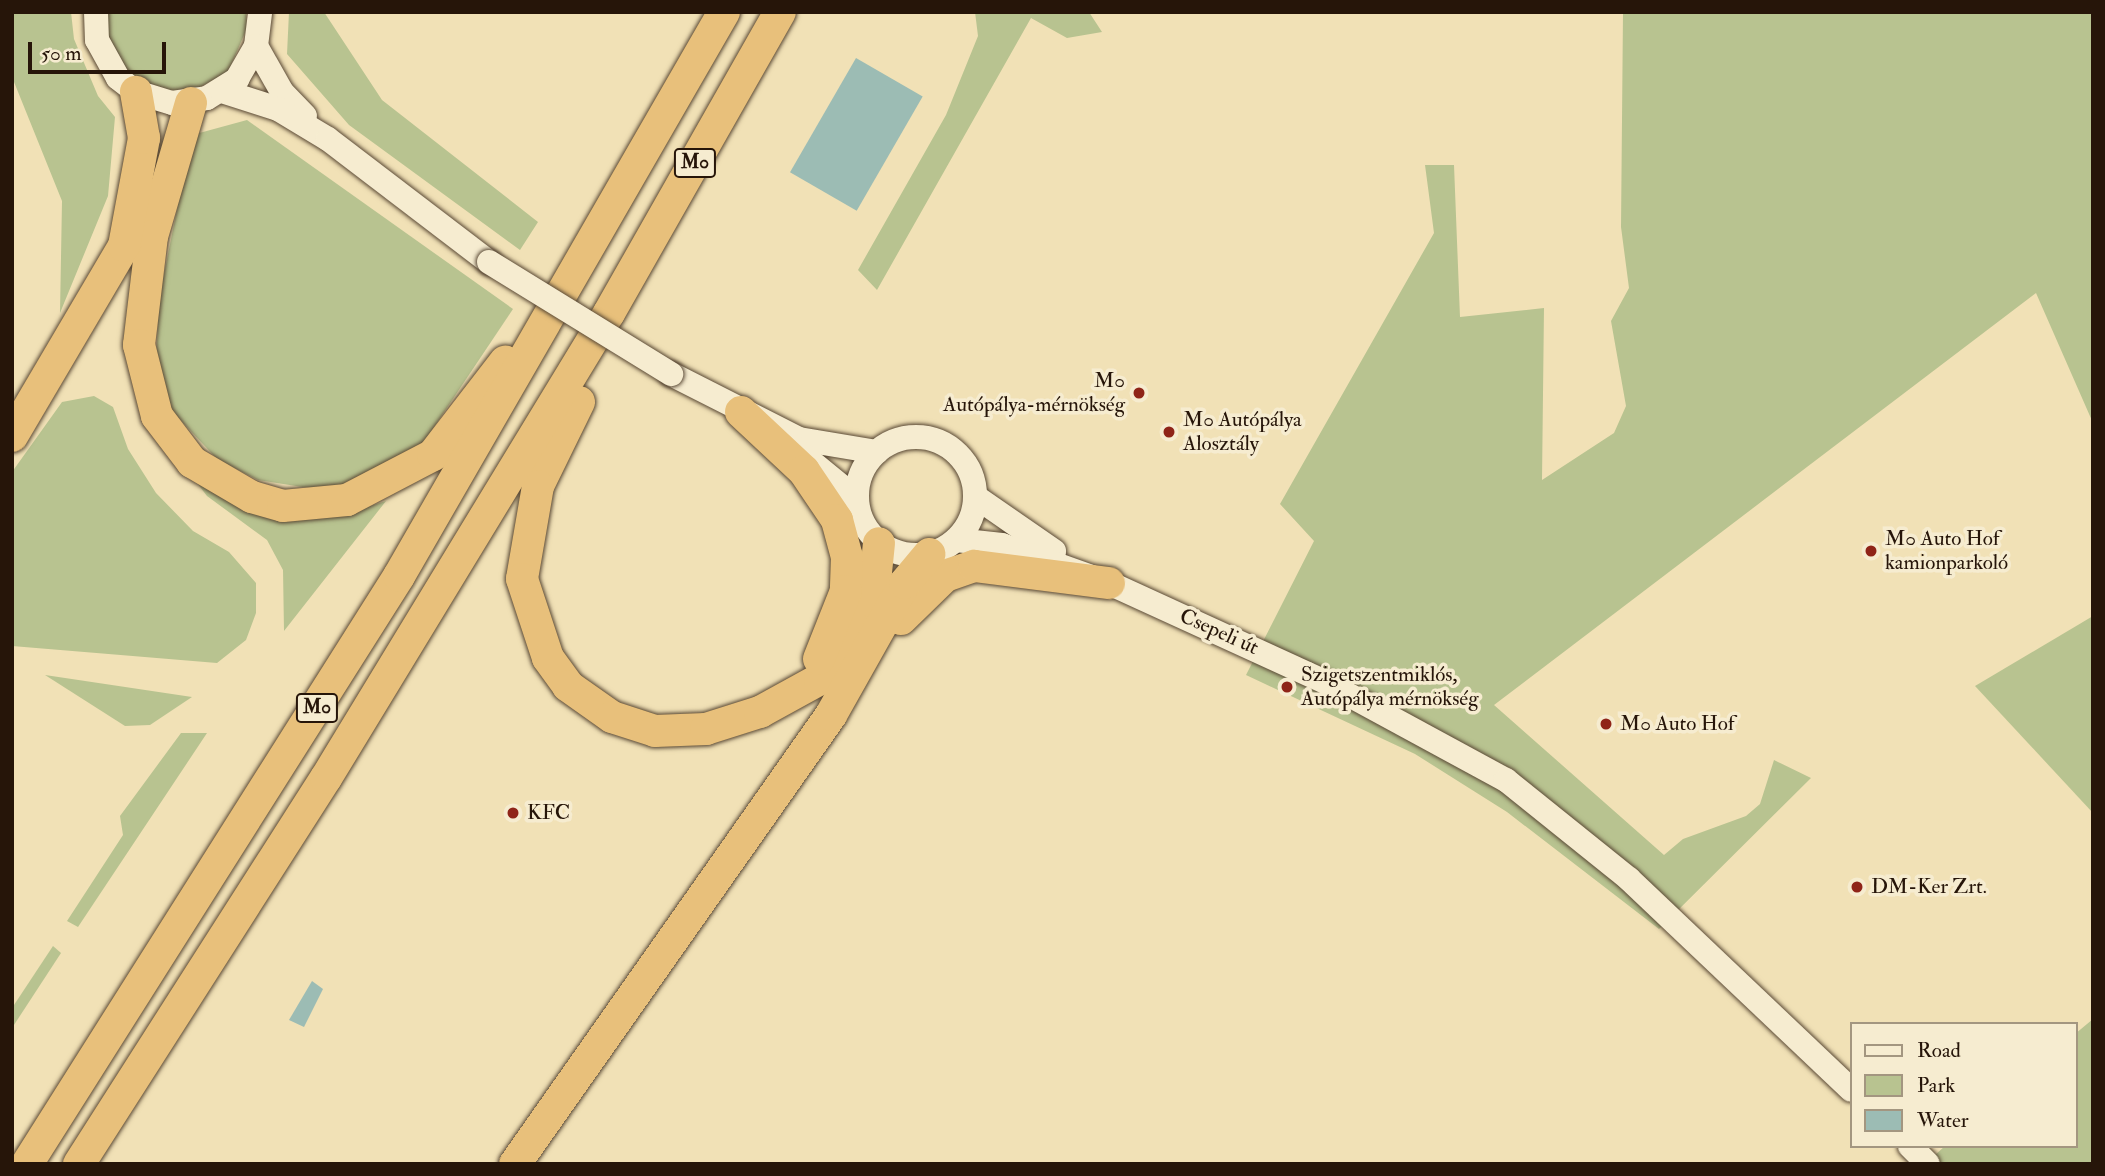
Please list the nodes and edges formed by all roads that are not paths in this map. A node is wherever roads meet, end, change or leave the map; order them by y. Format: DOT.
graph roads {
  1 [pos="96,12"];
  2 [pos="260,12"];
  3 [pos="724,12"];
  4 [pos="780,12"];
  5 [pos="256,46"];
  6 [pos="222,91"];
  7 [pos="136,92"];
  8 [pos="191,103"];
  9 [pos="328,139"];
  10 [pos="594,243"];
  11 [pos="609,313"];
  12 [pos="741,412"];
  13 [pos="20,423"];
  14 [pos="877,452"];
  15 [pos="976,497"];
  16 [pos="857,499"];
  17 [pos="879,543"];
  18 [pos="943,547"];
  19 [pos="1109,583"];
  20 [pos="856,674"];
  21 [pos="785,699"];
  22 [pos="1850,1089"];
  23 [pos="1912,1148"];
  24 [pos="27,1164"];
  25 [pos="79,1164"];
  26 [pos="515,1164"];
  27 [pos="1928,1164"];
  1 -- 7 [label="street"];
  2 -- 5 [label="street"];
  3 -- 10 [label="highway, M0"];
  4 -- 11 [label="highway, M0"];
  5 -- 6 [label="street"];
  5 -- 9 [label="street"];
  6 -- 8 [label="street"];
  6 -- 9 [label="street"];
  7 -- 8 [label="street"];
  7 -- 13 [label="highway"];
  8 -- 10 [label="highway"];
  9 -- 12 [label="street, bridge"];
  10 -- 24 [label="highway, M0"];
  11 -- 21 [label="highway"];
  11 -- 25 [label="highway, M0"];
  12 -- 14 [label="street"];
  12 -- 16 [label="street"];
  12 -- 21 [label="highway"];
  14 -- 15 [label="street"];
  14 -- 16 [label="street"];
  15 -- 18 [label="street"];
  15 -- 19 [label="street, Csepeli út"];
  16 -- 17 [label="street"];
  17 -- 18 [label="street"];
  17 -- 21 [label="highway"];
  18 -- 19 [label="street, Csepeli út"];
  18 -- 20 [label="highway"];
  19 -- 20 [label="highway"];
  19 -- 22 [label="street, Csepeli út"];
  20 -- 26 [label="highway"];
  23 -- 27 [label="street"];
}
